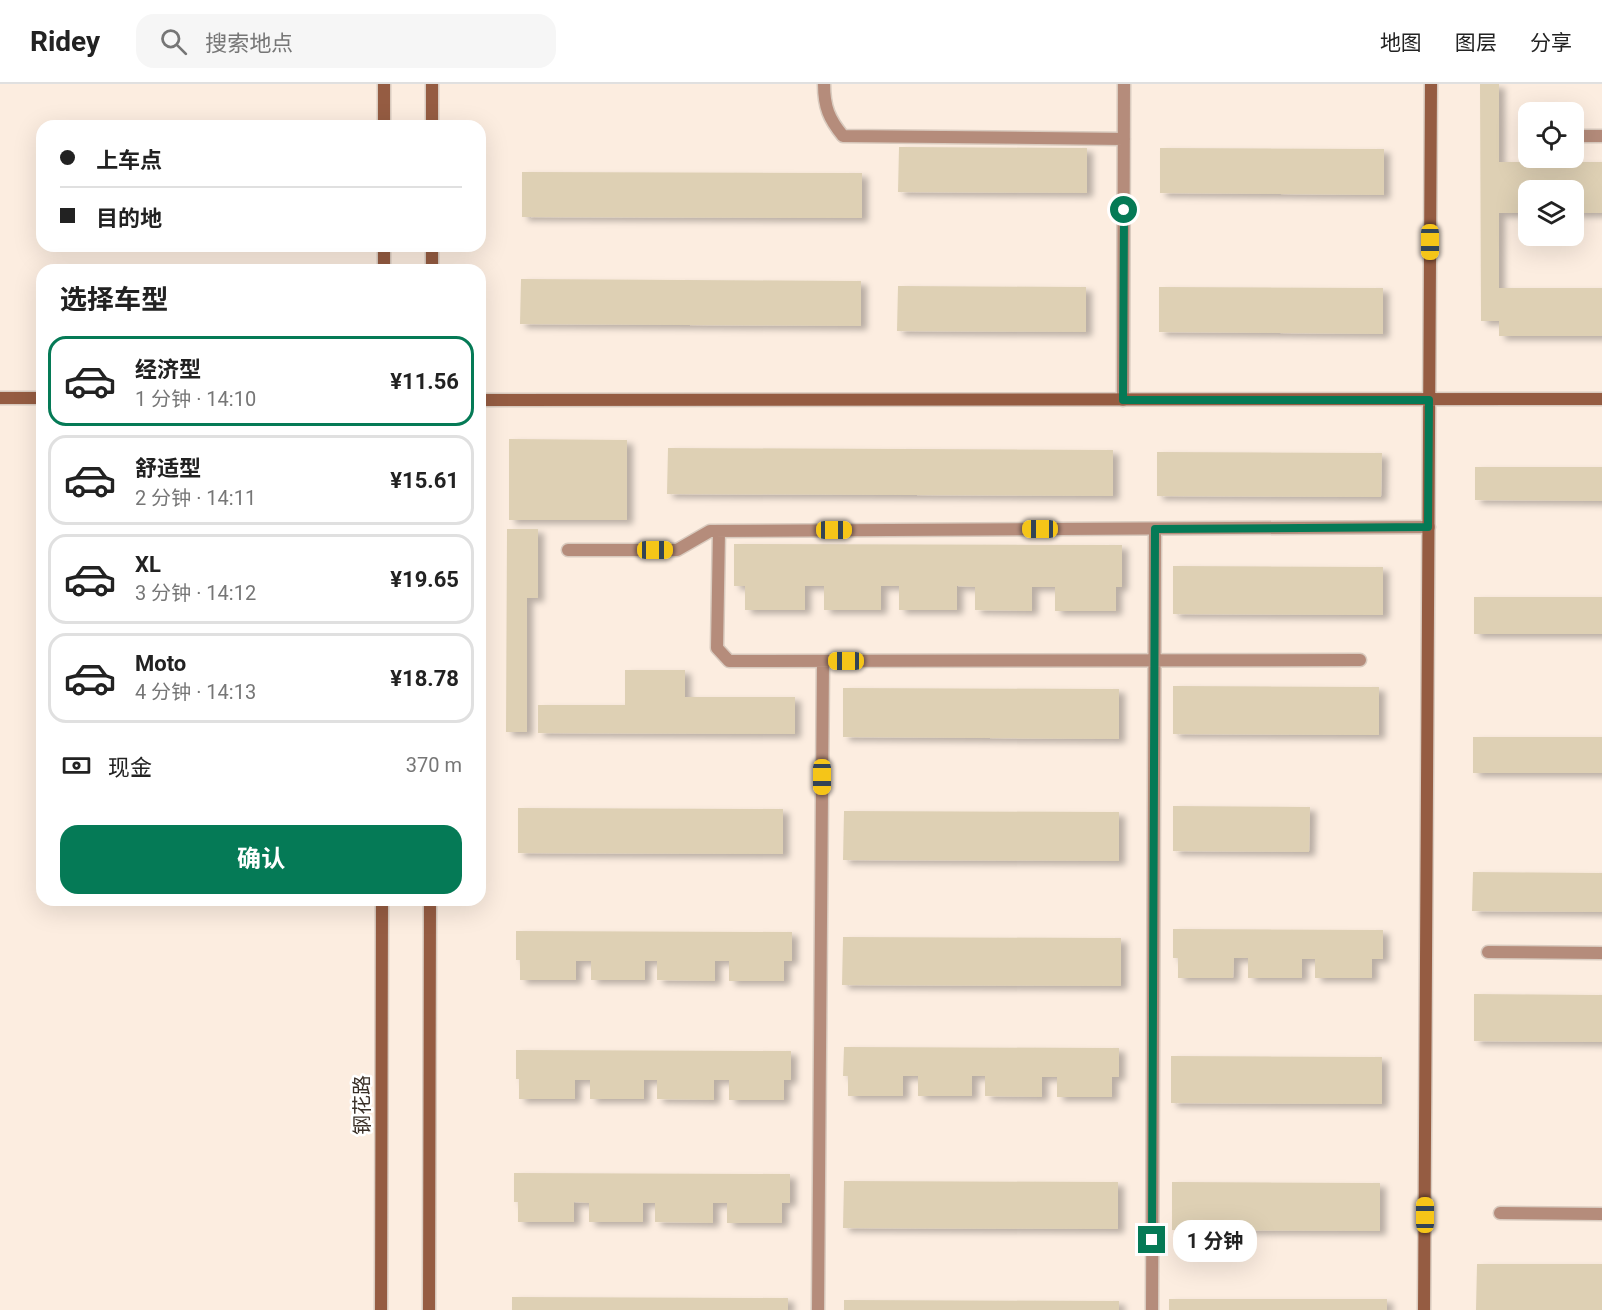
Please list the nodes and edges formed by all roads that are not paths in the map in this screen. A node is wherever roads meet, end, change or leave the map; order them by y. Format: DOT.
graph roads {
  1 [pos="384,84"];
  2 [pos="432,84"];
  3 [pos="824,84"];
  4 [pos="1124,84"];
  5 [pos="1431,84"];
  6 [pos="384,120"];
  7 [pos="432,120"];
  8 [pos="1584,136"];
  9 [pos="1602,136"];
  10 [pos="1124,139"];
  11 [pos="0,398"];
  12 [pos="36,398"];
  13 [pos="1602,399"];
  14 [pos="486,400"];
  15 [pos="1123,400"];
  16 [pos="1429,400"];
  17 [pos="1428,527"];
  18 [pos="1155,529"];
  19 [pos="719,531"];
  20 [pos="568,550"];
  21 [pos="1154,660"];
  22 [pos="1360,660"];
  23 [pos="823,661"];
  24 [pos="382,906"];
  25 [pos="430,906"];
  26 [pos="1488,952"];
  27 [pos="1602,953"];
  28 [pos="1500,1213"];
  29 [pos="1602,1214"];
  30 [pos="381,1310"];
  31 [pos="429,1310"];
  32 [pos="819,1310"];
  33 [pos="1152,1310"];
  34 [pos="1424,1310"];
  1 -- 6 [label="street"];
  2 -- 7 [label="street"];
  3 -- 10 [label="lane"];
  4 -- 10 [label="lane"];
  5 -- 16 [label="street"];
  8 -- 9 [label="lane"];
  10 -- 15 [label="lane"];
  11 -- 12 [label="street"];
  13 -- 16 [label="street"];
  14 -- 15 [label="street"];
  15 -- 16 [label="street"];
  16 -- 17 [label="street"];
  17 -- 18 [label="lane"];
  17 -- 34 [label="street"];
  18 -- 19 [label="lane"];
  18 -- 21 [label="lane"];
  19 -- 20 [label="lane"];
  19 -- 23 [label="lane"];
  21 -- 22 [label="lane"];
  21 -- 23 [label="lane"];
  21 -- 33 [label="lane"];
  23 -- 32 [label="lane"];
  24 -- 30 [label="street, 钢花路"];
  25 -- 31 [label="street"];
  26 -- 27 [label="lane"];
  28 -- 29 [label="lane"];
}
